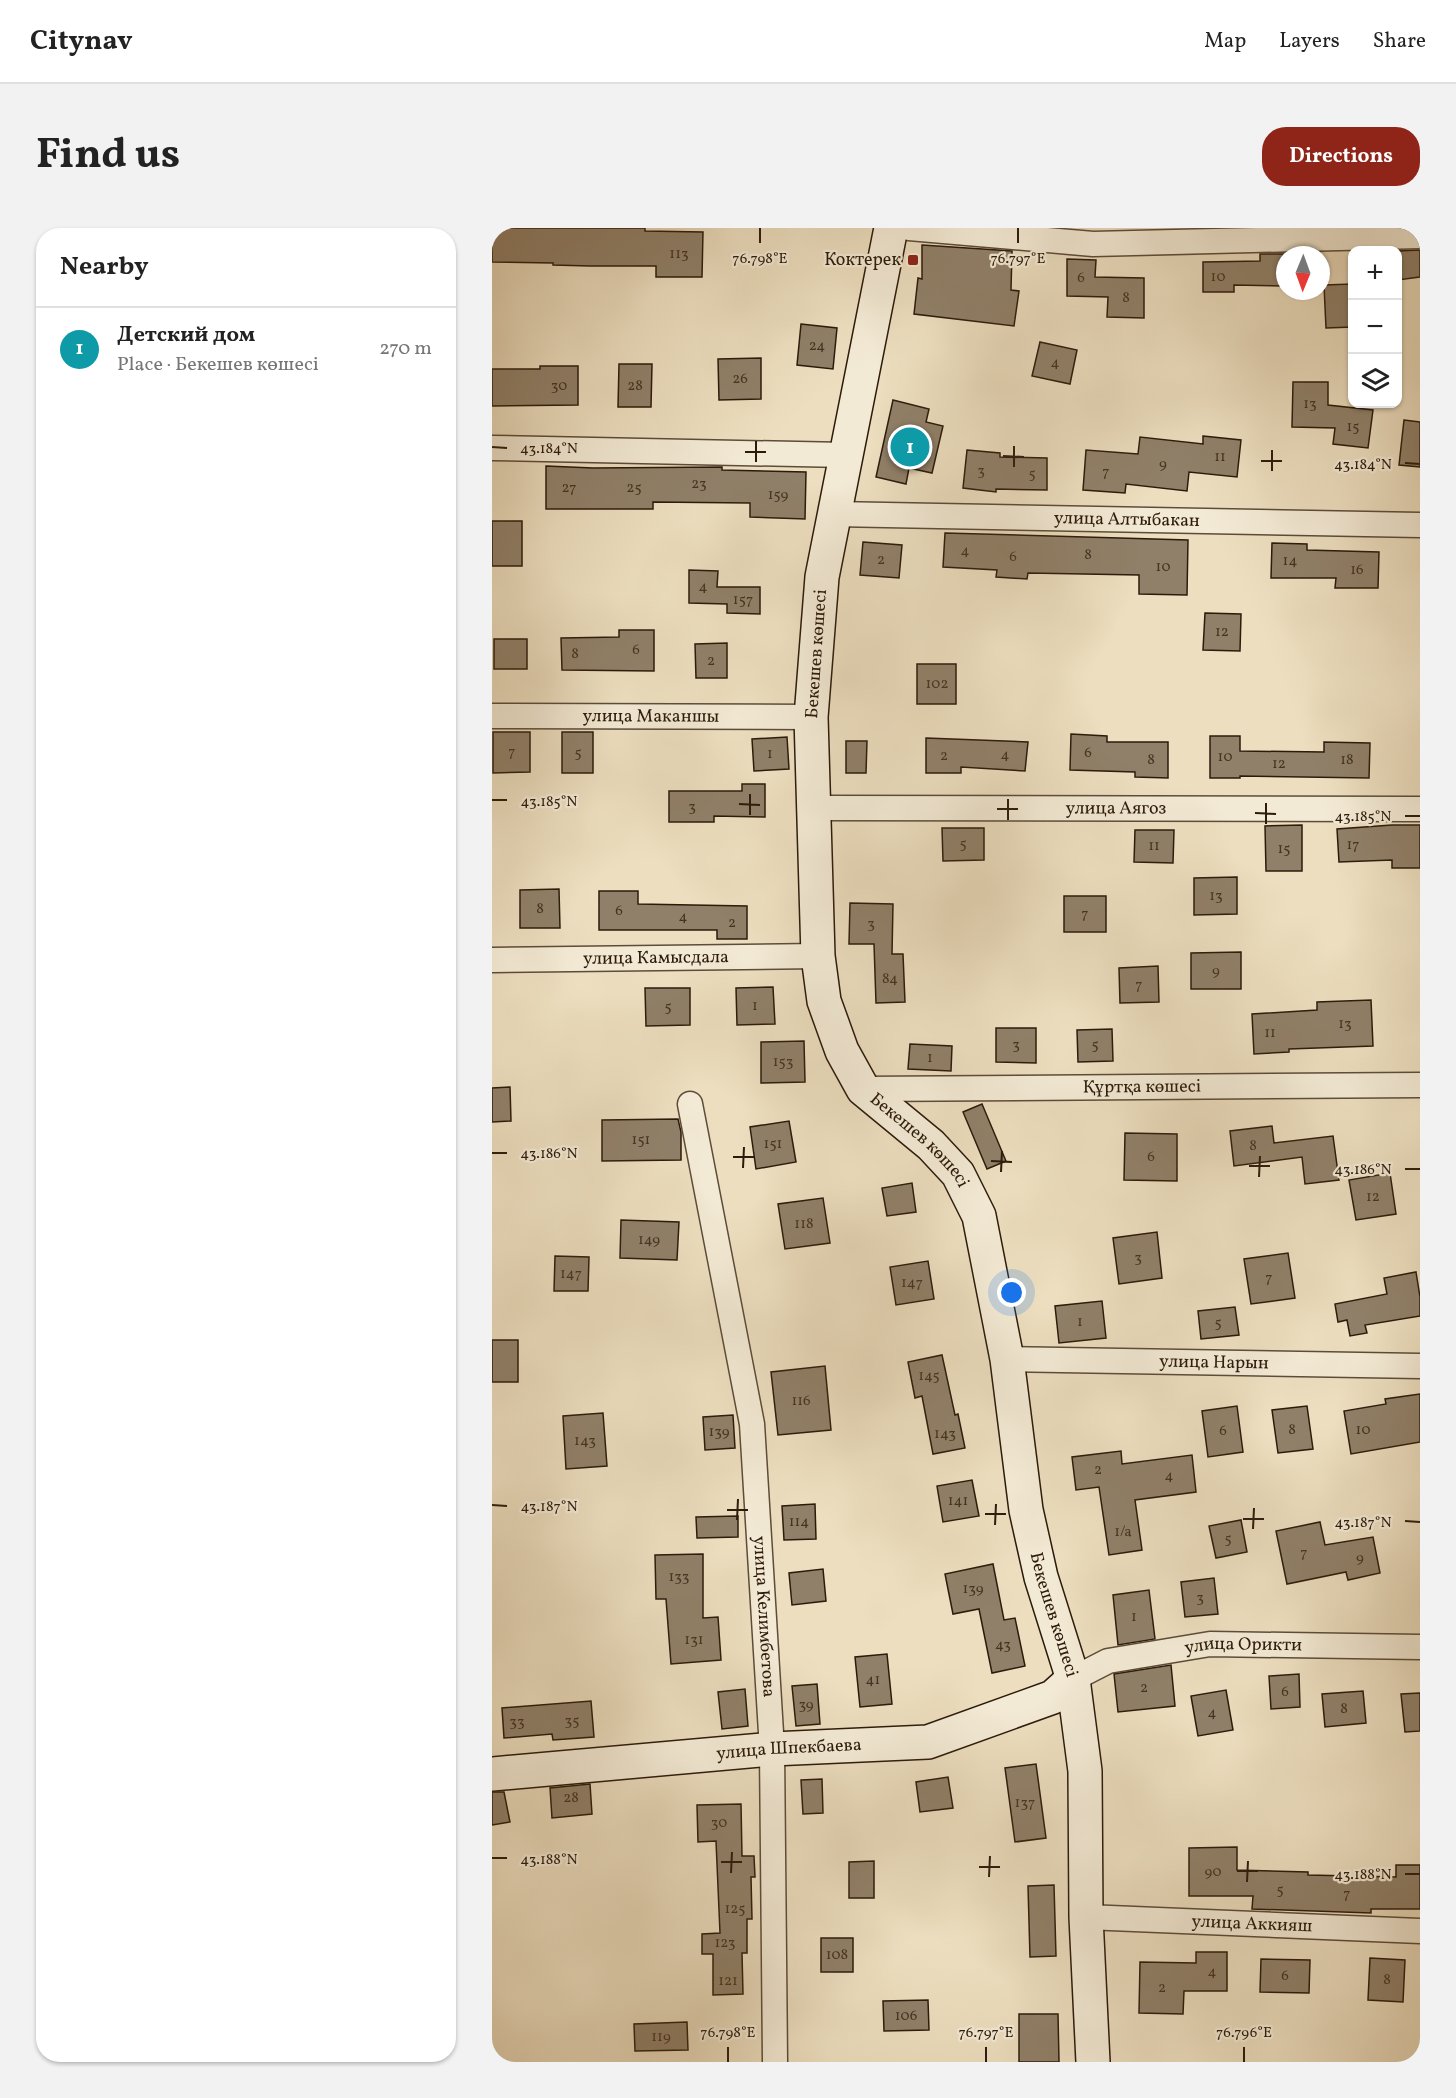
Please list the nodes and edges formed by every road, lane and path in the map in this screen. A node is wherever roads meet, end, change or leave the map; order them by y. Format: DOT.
graph roads {
  1 [pos="891,228"];
  2 [pos="909,228"];
  3 [pos="1420,236"];
  4 [pos="492,448"];
  5 [pos="845,454"];
  6 [pos="833,514"];
  7 [pos="1420,525"];
  8 [pos="492,716"];
  9 [pos="812,717"];
  10 [pos="813,808"];
  11 [pos="1420,809"];
  12 [pos="818,956"];
  13 [pos="492,960"];
  14 [pos="1420,1085"];
  15 [pos="863,1089"];
  16 [pos="690,1104"];
  17 [pos="1007,1359"];
  18 [pos="1420,1366"];
  19 [pos="1420,1647"];
  20 [pos="1073,1679"];
  21 [pos="772,1749"];
  22 [pos="492,1774"];
  23 [pos="1086,1917"];
  24 [pos="1420,1931"];
  25 [pos="775,2062"];
  26 [pos="1093,2062"];
  1 -- 5 [label="main road, Бекешев көшесі"];
  2 -- 3 [label="street"];
  4 -- 5 [label="street"];
  5 -- 6 [label="main road, Бекешев көшесі"];
  6 -- 7 [label="street, улица Алтыбакан"];
  6 -- 9 [label="main road, Бекешев көшесі"];
  8 -- 9 [label="street, улица Маканшы"];
  9 -- 10 [label="main road, Бекешев көшесі"];
  10 -- 11 [label="street, улица Аягоз"];
  10 -- 12 [label="main road, Бекешев көшесі"];
  12 -- 13 [label="street, улица Камысдала"];
  12 -- 15 [label="main road, Бекешев көшесі"];
  14 -- 15 [label="street, Құртқа көшесі"];
  15 -- 17 [label="main road, Бекешев көшесі"];
  16 -- 21 [label="street, улица Келимбетова"];
  17 -- 18 [label="street, улица Нарын"];
  17 -- 20 [label="main road, Бекешев көшесі"];
  19 -- 20 [label="street, улица Орикти"];
  20 -- 21 [label="main road, улица Шпекбаева"];
  20 -- 23 [label="main road, Бекешев көшесі"];
  21 -- 22 [label="main road, улица Шпекбаева"];
  21 -- 25 [label="street, улица Келимбетова"];
  23 -- 24 [label="street, улица Аккияш"];
  23 -- 26 [label="main road, Бекешев көшесі"];
}
